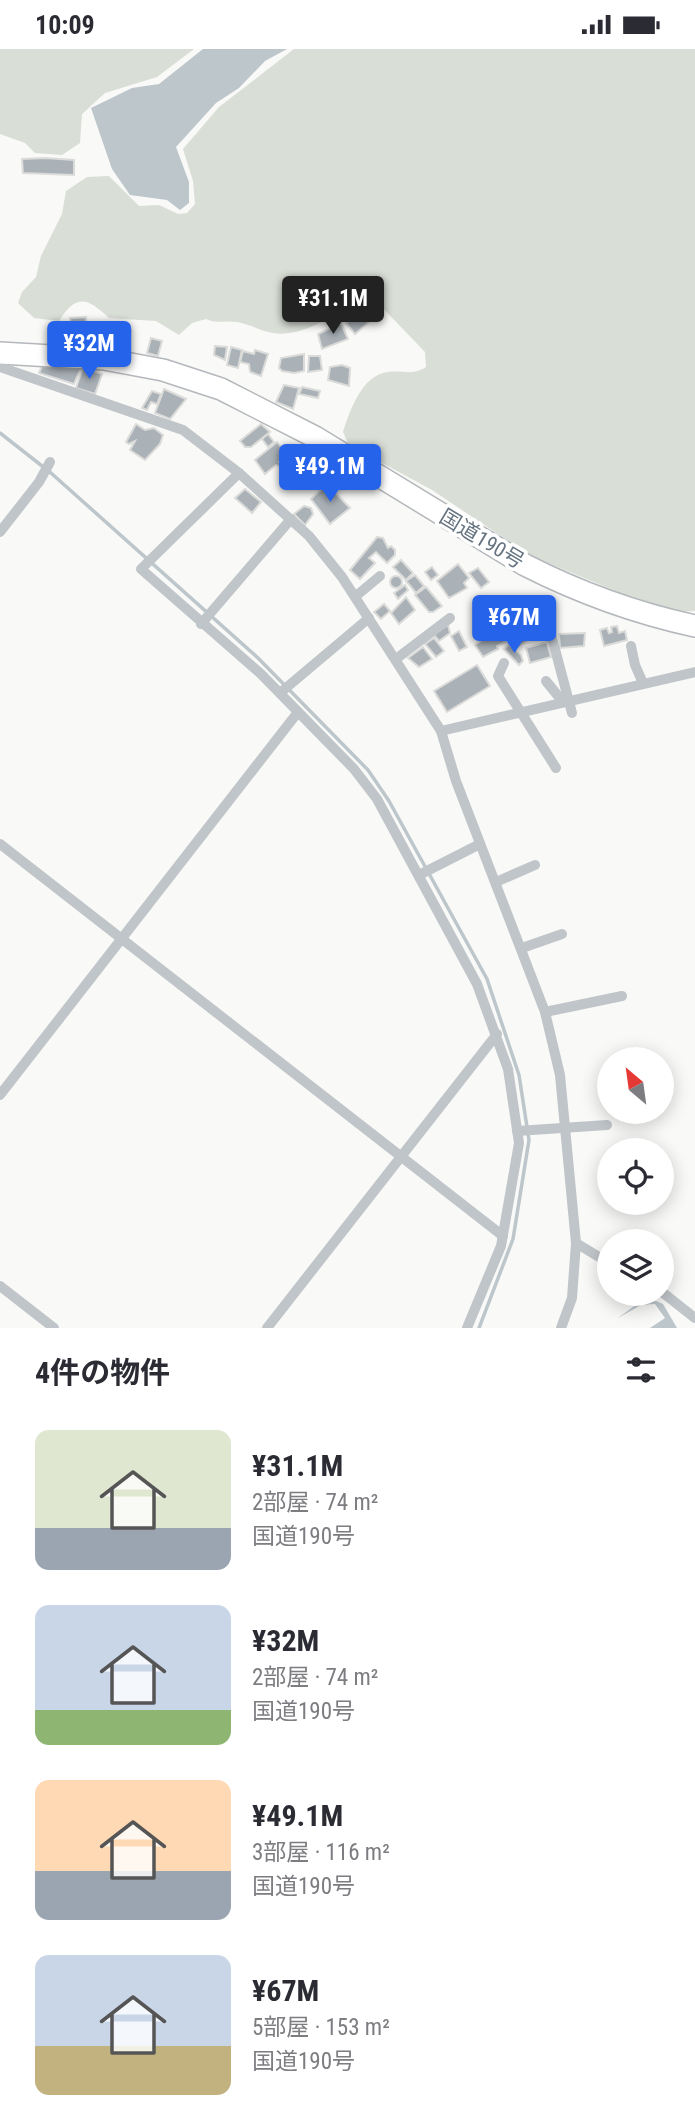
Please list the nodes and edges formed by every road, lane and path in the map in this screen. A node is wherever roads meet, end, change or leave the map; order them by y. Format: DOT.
graph roads {
  1 [pos="0,353"];
  2 [pos="0,367"];
  3 [pos="50,462"];
  4 [pos="239,473"];
  5 [pos="291,519"];
  6 [pos="0,532"];
  7 [pos="380,576"];
  8 [pos="356,596"];
  9 [pos="369,618"];
  10 [pos="450,618"];
  11 [pos="201,624"];
  12 [pos="695,626"];
  13 [pos="551,634"];
  14 [pos="631,646"];
  15 [pos="396,660"];
  16 [pos="504,663"];
  17 [pos="695,672"];
  18 [pos="546,681"];
  19 [pos="643,684"];
  20 [pos="280,693"];
  21 [pos="568,705"];
  22 [pos="298,712"];
  23 [pos="522,713"];
  24 [pos="441,731"];
  25 [pos="556,768"];
  26 [pos="0,843"];
  27 [pos="480,844"];
  28 [pos="535,865"];
  29 [pos="419,875"];
  30 [pos="496,882"];
  31 [pos="562,934"];
  32 [pos="122,939"];
  33 [pos="522,948"];
  34 [pos="622,996"];
  35 [pos="545,1012"];
  36 [pos="497,1034"];
  37 [pos="0,1095"];
  38 [pos="607,1125"];
  39 [pos="565,1126"];
  40 [pos="517,1131"];
  41 [pos="401,1156"];
  42 [pos="503,1236"];
  43 [pos="576,1243"];
  44 [pos="597,1256"];
  45 [pos="0,1286"];
  46 [pos="674,1302"];
  47 [pos="695,1318"];
  48 [pos="54,1328"];
  49 [pos="267,1328"];
  50 [pos="467,1328"];
  51 [pos="561,1328"];
  1 -- 12 [label="highway, 国道190号"];
  2 -- 4 [label="street"];
  3 -- 6 [label="street"];
  4 -- 5 [label="street"];
  4 -- 11 [label="street"];
  5 -- 8 [label="street"];
  5 -- 11 [label="street"];
  7 -- 8 [label="street"];
  8 -- 9 [label="street"];
  9 -- 15 [label="street"];
  9 -- 20 [label="street"];
  10 -- 15 [label="street"];
  11 -- 20 [label="street"];
  13 -- 21 [label="street"];
  14 -- 19 [label="street"];
  15 -- 24 [label="street"];
  16 -- 23 [label="street"];
  17 -- 19 [label="street"];
  18 -- 21 [label="street"];
  19 -- 21 [label="street"];
  20 -- 22 [label="street"];
  21 -- 23 [label="street"];
  22 -- 29 [label="street"];
  22 -- 32 [label="street"];
  23 -- 24 [label="street"];
  23 -- 25 [label="street"];
  24 -- 27 [label="street"];
  26 -- 32 [label="street"];
  27 -- 29 [label="street"];
  27 -- 30 [label="street"];
  28 -- 30 [label="street"];
  29 -- 36 [label="street"];
  30 -- 33 [label="street"];
  31 -- 33 [label="street"];
  32 -- 37 [label="street"];
  32 -- 41 [label="street"];
  33 -- 35 [label="street"];
  34 -- 35 [label="street"];
  35 -- 39 [label="street"];
  36 -- 40 [label="street"];
  36 -- 41 [label="street"];
  38 -- 39 [label="street"];
  39 -- 40 [label="street"];
  39 -- 43 [label="street"];
  40 -- 42 [label="street"];
  41 -- 42 [label="street"];
  41 -- 49 [label="street"];
  42 -- 50 [label="street"];
  43 -- 44 [label="street"];
  43 -- 51 [label="street"];
  45 -- 48 [label="street"];
  46 -- 47 [label="street"];
}
